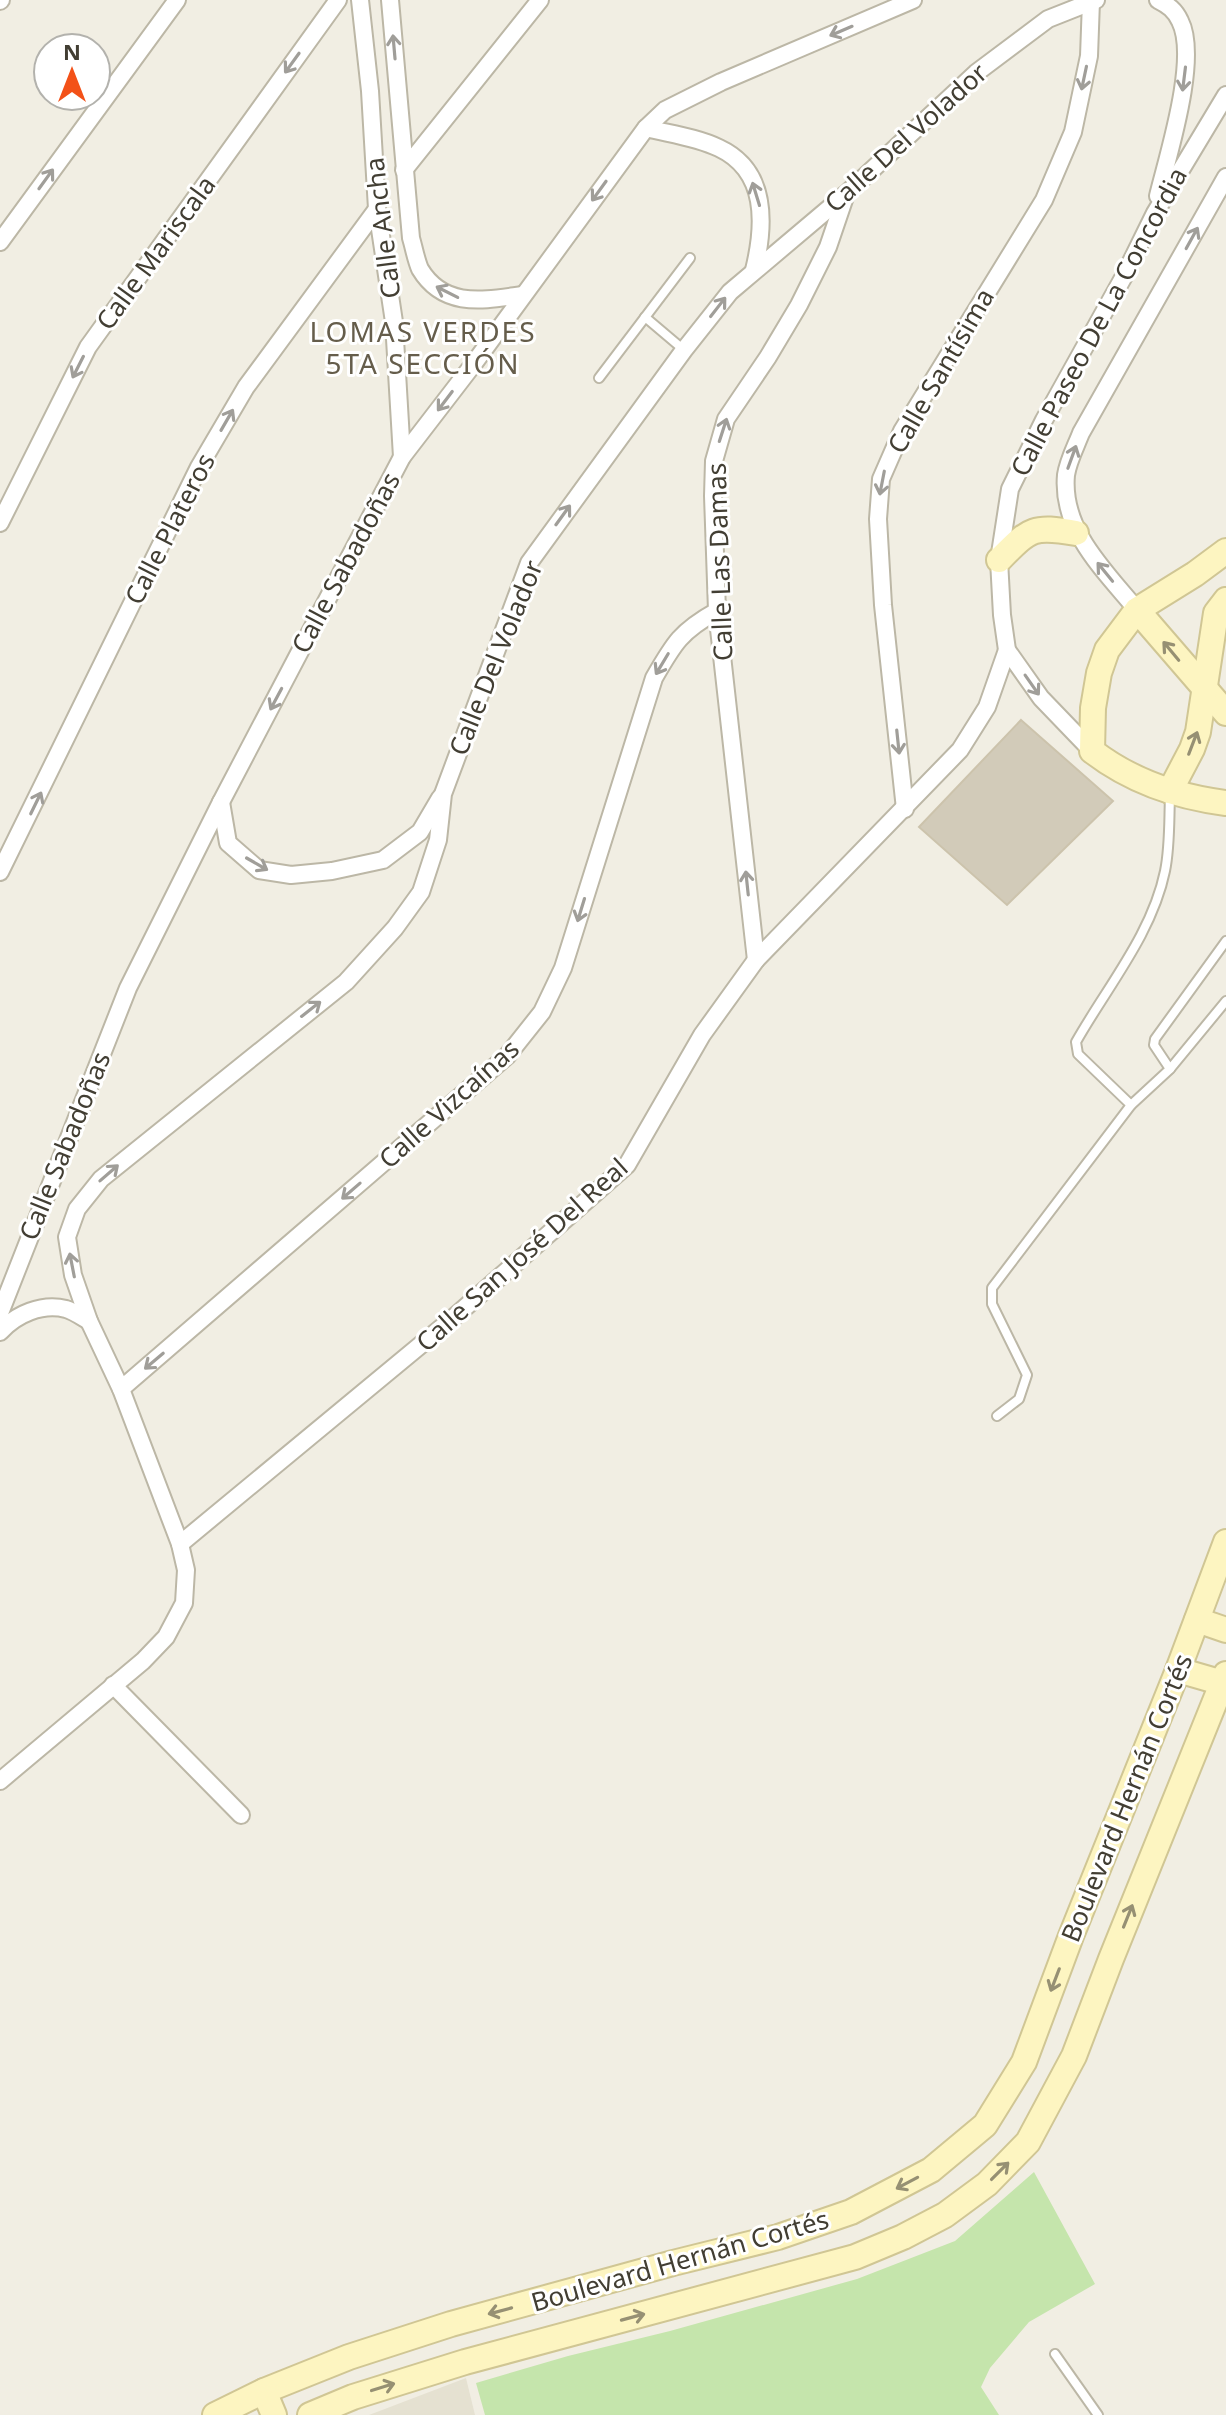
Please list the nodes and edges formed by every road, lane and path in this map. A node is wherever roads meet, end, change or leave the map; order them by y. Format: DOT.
graph roads {
  1 [pos="177,0"];
  2 [pos="338,0"];
  3 [pos="360,0"];
  4 [pos="390,0"];
  5 [pos="540,0"];
  6 [pos="913,0"];
  7 [pos="1093,0"];
  8 [pos="1158,0"];
  9 [pos="1226,95"];
  10 [pos="646,128"];
  11 [pos="404,170"];
  12 [pos="1226,177"];
  13 [pos="846,194"];
  14 [pos="377,209"];
  15 [pos="1155,213"];
  16 [pos="0,242"];
  17 [pos="690,258"];
  18 [pos="754,270"];
  19 [pos="523,295"];
  20 [pos="645,317"];
  21 [pos="684,350"];
  22 [pos="599,378"];
  23 [pos="402,457"];
  24 [pos="0,523"];
  25 [pos="1076,533"];
  26 [pos="1226,551"];
  27 [pos="999,560"];
  28 [pos="1226,600"];
  29 [pos="1137,610"];
  30 [pos="717,611"];
  31 [pos="1007,650"];
  32 [pos="1206,692"];
  33 [pos="1226,713"];
  34 [pos="1092,751"];
  35 [pos="1170,791"];
  36 [pos="443,794"];
  37 [pos="221,802"];
  38 [pos="1226,803"];
  39 [pos="905,809"];
  40 [pos="0,872"];
  41 [pos="1226,941"];
  42 [pos="756,960"];
  43 [pos="1226,1001"];
  44 [pos="1170,1069"];
  45 [pos="1131,1105"];
  46 [pos="0,1313"];
  47 [pos="89,1321"];
  48 [pos="0,1332"];
  49 [pos="121,1389"];
  50 [pos="997,1416"];
  51 [pos="1226,1542"];
  52 [pos="180,1544"];
  53 [pos="1197,1620"];
  54 [pos="1226,1630"];
  55 [pos="1178,1670"];
  56 [pos="1224,1679"];
  57 [pos="113,1685"];
  58 [pos="0,1781"];
  59 [pos="241,1815"];
  60 [pos="1055,2354"];
  61 [pos="298,2376"];
  62 [pos="264,2391"];
  63 [pos="313,2414"];
  64 [pos="215,2415"];
  65 [pos="274,2415"];
  66 [pos="1098,2415"];
  16 -- 1 [label="street, one-way"];
  2 -- 24 [label="street, Calle Mariscala, one-way"];
  3 -- 14 [label="street, Calle Ancha"];
  11 -- 4 [label="street, Calle Ancha, one-way"];
  5 -- 11 [label="street"];
  6 -- 10 [label="street, Calle Sabadoñas, one-way"];
  7 -- 13 [label="street, Calle Del Volador"];
  7 -- 39 [label="street, Calle Santísima, one-way"];
  8 -- 15 [label="street, one-way"];
  9 -- 15 [label="street, Calle Paseo De La Concordia"];
  18 -- 10 [label="street, one-way"];
  10 -- 19 [label="street, Calle Sabadoñas, one-way"];
  19 -- 11 [label="street, Calle Ancha, one-way"];
  25 -- 12 [label="street, Calle Paseo De La Concordia, one-way"];
  13 -- 18 [label="street, Calle Del Volador"];
  30 -- 13 [label="street, Calle Las Damas, one-way"];
  14 -- 23 [label="street, Calle Ancha"];
  40 -- 14 [label="street, Calle Plateros, one-way"];
  15 -- 27 [label="street, Calle Paseo De La Concordia"];
  17 -- 20 [label="lane"];
  21 -- 18 [label="street, Calle Del Volador, one-way"];
  19 -- 23 [label="street, Calle Sabadoñas, one-way"];
  20 -- 21 [label="lane"];
  20 -- 22 [label="lane"];
  36 -- 21 [label="street, Calle Del Volador, one-way"];
  23 -- 37 [label="street, Calle Sabadoñas, one-way"];
  25 -- 27 [label="main road"];
  29 -- 25 [label="street, one-way"];
  26 -- 29 [label="main road"];
  27 -- 31 [label="street, Calle Paseo De La Concordia"];
  28 -- 32 [label="main road"];
  32 -- 29 [label="main road, one-way"];
  29 -- 34 [label="main road"];
  42 -- 30 [label="street, Calle Las Damas, one-way"];
  30 -- 49 [label="street, Calle Vizcaínas, one-way"];
  31 -- 34 [label="street, one-way"];
  31 -- 39 [label="street, Calle San José Del Real"];
  32 -- 33 [label="main road"];
  35 -- 32 [label="main road, one-way"];
  34 -- 35 [label="main road"];
  35 -- 38 [label="main road"];
  35 -- 45 [label="lane"];
  37 -- 36 [label="street, one-way"];
  47 -- 36 [label="street, Calle Del Volador, one-way"];
  37 -- 46 [label="street, Calle Sabadoñas"];
  39 -- 42 [label="street, Calle San José Del Real"];
  41 -- 44 [label="lane"];
  42 -- 52 [label="street, Calle San José Del Real"];
  43 -- 44 [label="lane"];
  44 -- 45 [label="lane"];
  45 -- 50 [label="lane"];
  47 -- 48 [label="street"];
  47 -- 49 [label="street, Calle Del Volador"];
  49 -- 52 [label="street"];
  51 -- 53 [label="main road, Boulevard Hernán Cortés"];
  52 -- 57 [label="street"];
  53 -- 54 [label="main road"];
  53 -- 55 [label="main road, Boulevard Hernán Cortés"];
  55 -- 56 [label="main road"];
  55 -- 61 [label="main road, Boulevard Hernán Cortés, one-way"];
  63 -- 56 [label="main road, Boulevard Hernán Cortés, one-way"];
  57 -- 58 [label="street"];
  57 -- 59 [label="street"];
  60 -- 66 [label="lane"];
  61 -- 62 [label="main road, Boulevard Hernán Cortés"];
  61 -- 63 [label="main road"];
  62 -- 64 [label="main road, Boulevard Hernán Cortés"];
  62 -- 65 [label="main road"];
}
